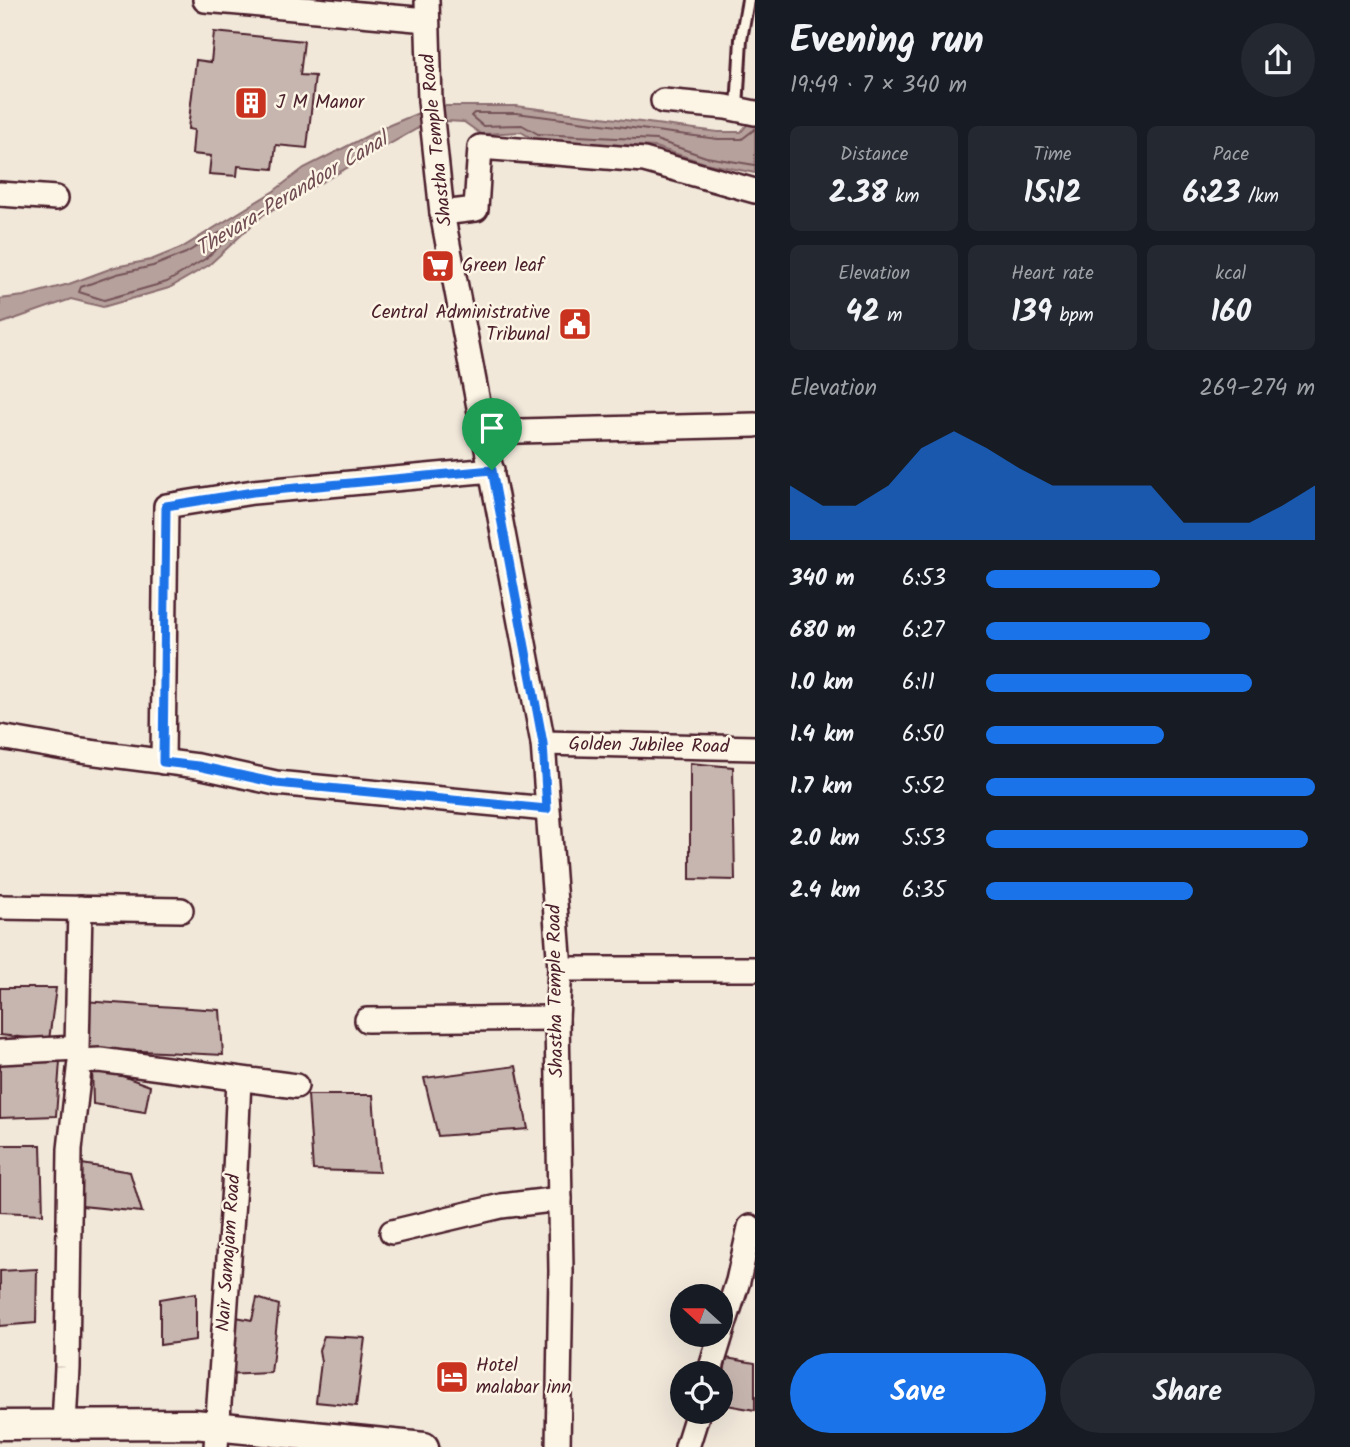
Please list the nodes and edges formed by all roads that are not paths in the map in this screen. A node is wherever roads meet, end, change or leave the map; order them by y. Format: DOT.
graph roads {
  1 [pos="205,0"];
  2 [pos="748,0"];
  3 [pos="248,2"];
  4 [pos="427,10"];
  5 [pos="663,101"];
  6 [pos="746,111"];
  7 [pos="755,191"];
  8 [pos="0,194"];
  9 [pos="56,198"];
  10 [pos="442,213"];
  11 [pos="755,425"];
  12 [pos="485,432"];
  13 [pos="492,470"];
  14 [pos="0,737"];
  15 [pos="543,743"];
  16 [pos="755,748"];
  17 [pos="163,762"];
  18 [pos="547,809"];
  19 [pos="0,907"];
  20 [pos="80,908"];
  21 [pos="181,910"];
  22 [pos="560,969"];
  23 [pos="755,969"];
  24 [pos="557,1018"];
  25 [pos="367,1020"];
  26 [pos="0,1052"];
  27 [pos="239,1079"];
  28 [pos="296,1086"];
  29 [pos="560,1199"];
  30 [pos="750,1227"];
  31 [pos="392,1232"];
  32 [pos="747,1276"];
  33 [pos="733,1308"];
  34 [pos="64,1424"];
  35 [pos="694,1424"];
  36 [pos="0,1425"];
  37 [pos="216,1437"];
  38 [pos="424,1447"];
  39 [pos="558,1447"];
  40 [pos="687,1447"];
  1 -- 3 [label="street"];
  2 -- 6 [label="lane"];
  3 -- 4 [label="street"];
  4 -- 10 [label="street, Shastha Temple Road"];
  5 -- 6 [label="street"];
  7 -- 10 [label="street"];
  8 -- 9 [label="street"];
  10 -- 12 [label="street, Shastha Temple Road"];
  11 -- 12 [label="street"];
  12 -- 13 [label="street, Shastha Temple Road"];
  13 -- 15 [label="street, Shastha Temple Road"];
  13 -- 17 [label="street"];
  14 -- 17 [label="street"];
  15 -- 16 [label="street, Golden Jubilee Road"];
  15 -- 18 [label="street, Shastha Temple Road"];
  17 -- 18 [label="street"];
  18 -- 22 [label="street, Shastha Temple Road"];
  19 -- 20 [label="street"];
  20 -- 21 [label="street"];
  20 -- 26 [label="street"];
  22 -- 23 [label="street"];
  22 -- 24 [label="street, Shastha Temple Road"];
  24 -- 25 [label="street"];
  24 -- 29 [label="street, Shastha Temple Road"];
  27 -- 28 [label="street"];
  27 -- 34 [label="street"];
  27 -- 37 [label="street, Nair Samajam Road"];
  29 -- 31 [label="street"];
  29 -- 39 [label="street, Shastha Temple Road"];
  30 -- 32 [label="street"];
  32 -- 33 [label="street"];
  34 -- 36 [label="street"];
  34 -- 37 [label="street"];
  35 -- 40 [label="street"];
  37 -- 38 [label="street"];
}
